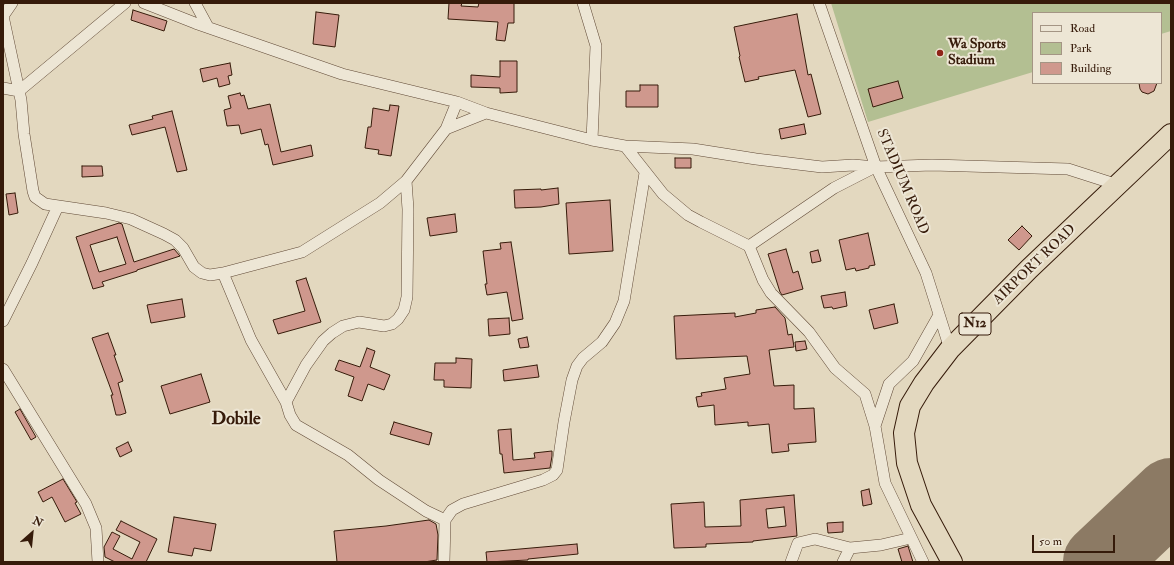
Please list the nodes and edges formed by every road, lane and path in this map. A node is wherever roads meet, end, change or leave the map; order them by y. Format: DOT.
graph roads {
  1 [pos="12,3"];
  2 [pos="125,3"];
  3 [pos="144,3"];
  4 [pos="196,3"];
  5 [pos="583,3"];
  6 [pos="819,3"];
  7 [pos="3,16"];
  8 [pos="208,27"];
  9 [pos="3,88"];
  10 [pos="19,91"];
  11 [pos="457,102"];
  12 [pos="486,113"];
  13 [pos="446,129"];
  14 [pos="1171,134"];
  15 [pos="592,140"];
  16 [pos="624,146"];
  17 [pos="876,167"];
  18 [pos="645,173"];
  19 [pos="406,181"];
  20 [pos="1118,185"];
  21 [pos="58,206"];
  22 [pos="749,246"];
  23 [pos="223,273"];
  24 [pos="939,315"];
  25 [pos="3,321"];
  26 [pos="950,349"];
  27 [pos="3,369"];
  28 [pos="286,402"];
  29 [pos="875,426"];
  30 [pos="445,520"];
  31 [pos="911,538"];
  32 [pos="850,548"];
  33 [pos="98,562"];
  34 [pos="444,562"];
  35 [pos="791,562"];
  36 [pos="843,562"];
  37 [pos="923,562"];
  38 [pos="952,562"];
  1 -- 7 [label="street"];
  2 -- 10 [label="street"];
  3 -- 8 [label="street"];
  4 -- 8 [label="street"];
  5 -- 15 [label="street"];
  6 -- 17 [label="street, STADIUM ROAD"];
  7 -- 10 [label="street"];
  8 -- 11 [label="street"];
  9 -- 10 [label="street"];
  10 -- 21 [label="street"];
  11 -- 12 [label="street"];
  11 -- 13 [label="street"];
  12 -- 13 [label="street"];
  12 -- 15 [label="street"];
  13 -- 19 [label="street"];
  14 -- 20 [label="highway, AIRPORT ROAD / N12"];
  15 -- 16 [label="street"];
  16 -- 17 [label="street"];
  16 -- 18 [label="street"];
  17 -- 20 [label="street"];
  17 -- 22 [label="street"];
  17 -- 24 [label="street, STADIUM ROAD"];
  18 -- 22 [label="street"];
  18 -- 30 [label="street"];
  19 -- 23 [label="street"];
  19 -- 28 [label="street"];
  20 -- 26 [label="highway, AIRPORT ROAD / N12"];
  21 -- 23 [label="street"];
  21 -- 25 [label="street"];
  22 -- 29 [label="street"];
  23 -- 28 [label="street"];
  24 -- 26 [label="street, STADIUM ROAD"];
  24 -- 29 [label="street"];
  26 -- 38 [label="highway, AIRPORT ROAD / N12"];
  27 -- 33 [label="street"];
  28 -- 30 [label="street"];
  29 -- 31 [label="street"];
  30 -- 34 [label="street"];
  31 -- 32 [label="street"];
  31 -- 37 [label="street"];
  32 -- 35 [label="street"];
  32 -- 36 [label="street"];
}
